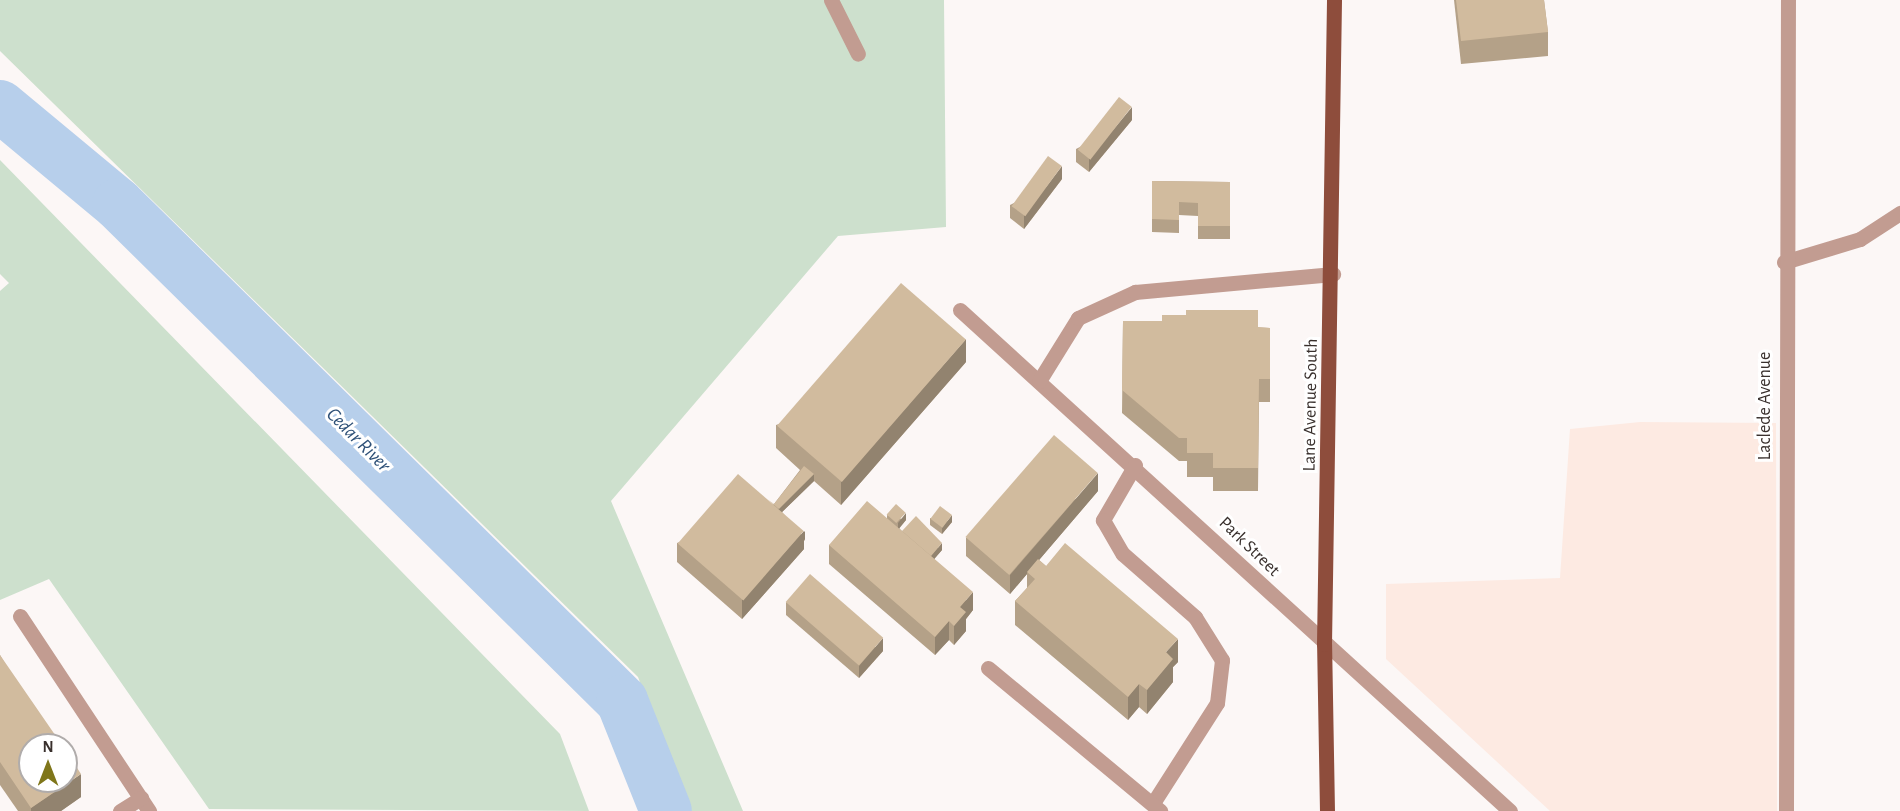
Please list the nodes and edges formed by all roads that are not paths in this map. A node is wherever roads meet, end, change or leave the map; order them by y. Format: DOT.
graph roads {
  1 [pos="831,0"];
  2 [pos="1334,0"];
  3 [pos="1788,0"];
  4 [pos="858,54"];
  5 [pos="1900,213"];
  6 [pos="1784,262"];
  7 [pos="1333,274"];
  8 [pos="960,310"];
  9 [pos="1039,381"];
  10 [pos="1135,465"];
  11 [pos="20,616"];
  12 [pos="1324,644"];
  13 [pos="988,668"];
  14 [pos="141,798"];
  15 [pos="1156,807"];
  16 [pos="120,811"];
  17 [pos="149,811"];
  18 [pos="1327,811"];
  19 [pos="1510,811"];
  20 [pos="1786,811"];
  1 -- 4 [label="street"];
  2 -- 7 [label="main road, Lane Avenue South"];
  3 -- 6 [label="street, Laclede Avenue"];
  5 -- 6 [label="street"];
  6 -- 20 [label="street, Laclede Avenue"];
  7 -- 9 [label="street"];
  7 -- 12 [label="main road, Lane Avenue South"];
  8 -- 9 [label="street, Park Street"];
  9 -- 10 [label="street, Park Street"];
  10 -- 12 [label="street, Park Street"];
  10 -- 15 [label="street"];
  11 -- 14 [label="street"];
  12 -- 18 [label="main road, Lane Avenue South"];
  12 -- 19 [label="street, Park Street"];
  13 -- 15 [label="street"];
  14 -- 16 [label="street"];
  14 -- 17 [label="street"];
}
